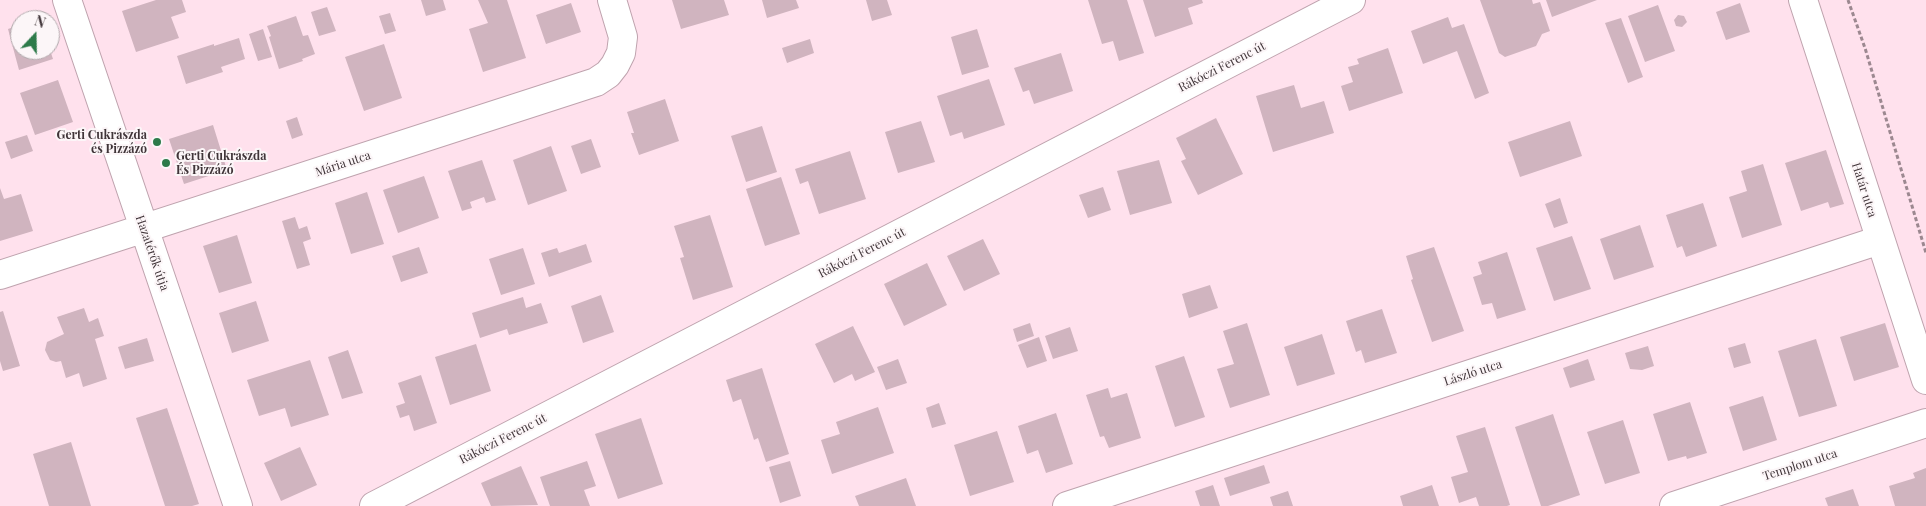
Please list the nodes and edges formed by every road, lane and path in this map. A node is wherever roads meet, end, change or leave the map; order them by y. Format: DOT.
graph roads {
  1 [pos="67,0"];
  2 [pos="612,0"];
  3 [pos="1351,0"];
  4 [pos="1803,0"];
  5 [pos="1848,0"];
  6 [pos="144,229"];
  7 [pos="1880,240"];
  8 [pos="1926,253"];
  9 [pos="0,275"];
  10 [pos="1926,380"];
  11 [pos="1926,423"];
  12 [pos="238,506"];
  13 [pos="374,506"];
  14 [pos="1067,506"];
  15 [pos="1674,506"];
  1 -- 6 [label="street, Hazatérők útja"];
  2 -- 6 [label="street, Mária utca"];
  3 -- 13 [label="street, Rákóczi Ferenc út"];
  4 -- 7 [label="street, Határ utca"];
  5 -- 8 [label="path"];
  6 -- 9 [label="street, Mária utca"];
  6 -- 12 [label="street, Hazatérők útja"];
  7 -- 10 [label="street, Határ utca"];
  7 -- 14 [label="street, László utca"];
  11 -- 15 [label="street, Templom utca"];
}
